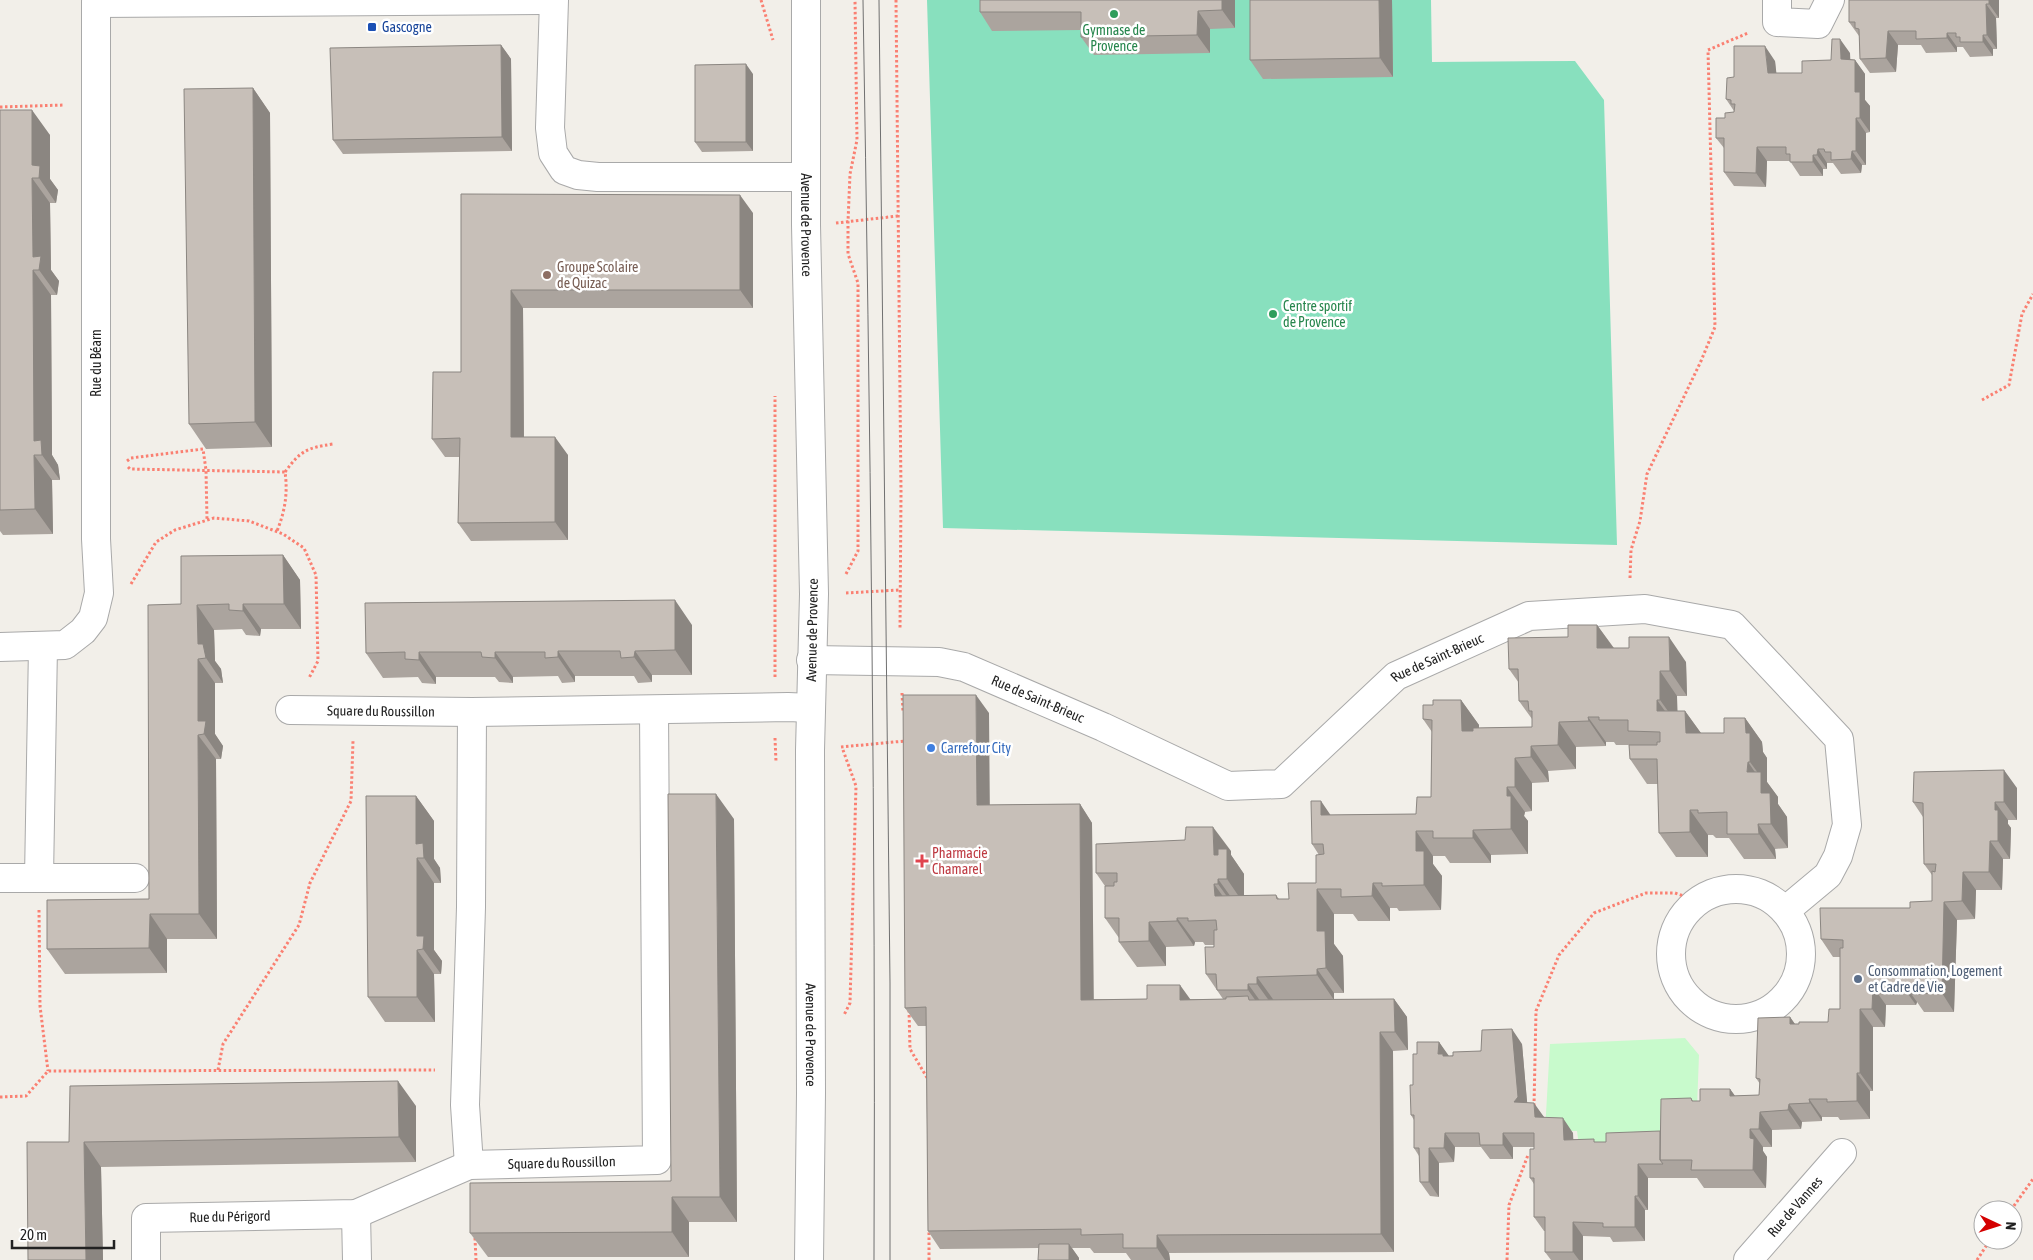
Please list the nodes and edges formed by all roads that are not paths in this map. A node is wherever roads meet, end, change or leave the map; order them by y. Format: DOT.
graph roads {
  1 [pos="542,0"];
  2 [pos="554,0"];
  3 [pos="806,0"];
  4 [pos="1830,0"];
  5 [pos="258,1"];
  6 [pos="95,2"];
  7 [pos="1777,11"];
  8 [pos="806,177"];
  9 [pos="43,646"];
  10 [pos="0,647"];
  11 [pos="811,660"];
  12 [pos="811,708"];
  13 [pos="290,710"];
  14 [pos="654,710"];
  15 [pos="472,712"];
  16 [pos="0,878"];
  17 [pos="39,878"];
  18 [pos="134,878"];
  19 [pos="1786,910"];
  20 [pos="1842,1153"];
  21 [pos="469,1165"];
  22 [pos="356,1214"];
  23 [pos="146,1260"];
  24 [pos="357,1260"];
  25 [pos="809,1260"];
  26 [pos="1748,1260"];
  1 -- 5 [label="street"];
  2 -- 8 [label="street"];
  3 -- 8 [label="street, Avenue de Provence"];
  4 -- 7 [label="street"];
  5 -- 6 [label="street"];
  6 -- 9 [label="street, Rue du Béarn"];
  8 -- 11 [label="street, Avenue de Provence"];
  9 -- 10 [label="street, Rue du Béarn"];
  9 -- 17 [label="street"];
  11 -- 12 [label="street, Avenue de Provence"];
  11 -- 19 [label="street, Rue de Saint-Brieuc"];
  12 -- 14 [label="street, Square du Roussillon"];
  12 -- 25 [label="street, Avenue de Provence"];
  13 -- 15 [label="street, Square du Roussillon"];
  14 -- 15 [label="street, Square du Roussillon"];
  14 -- 21 [label="street, Square du Roussillon"];
  15 -- 21 [label="street"];
  16 -- 17 [label="street"];
  17 -- 18 [label="street"];
  19 -- 19 [label="street"];
  20 -- 26 [label="street, Rue de Vannes"];
  21 -- 22 [label="street, Rue du Périgord"];
  22 -- 23 [label="street, Rue du Périgord"];
  22 -- 24 [label="street"];
}
